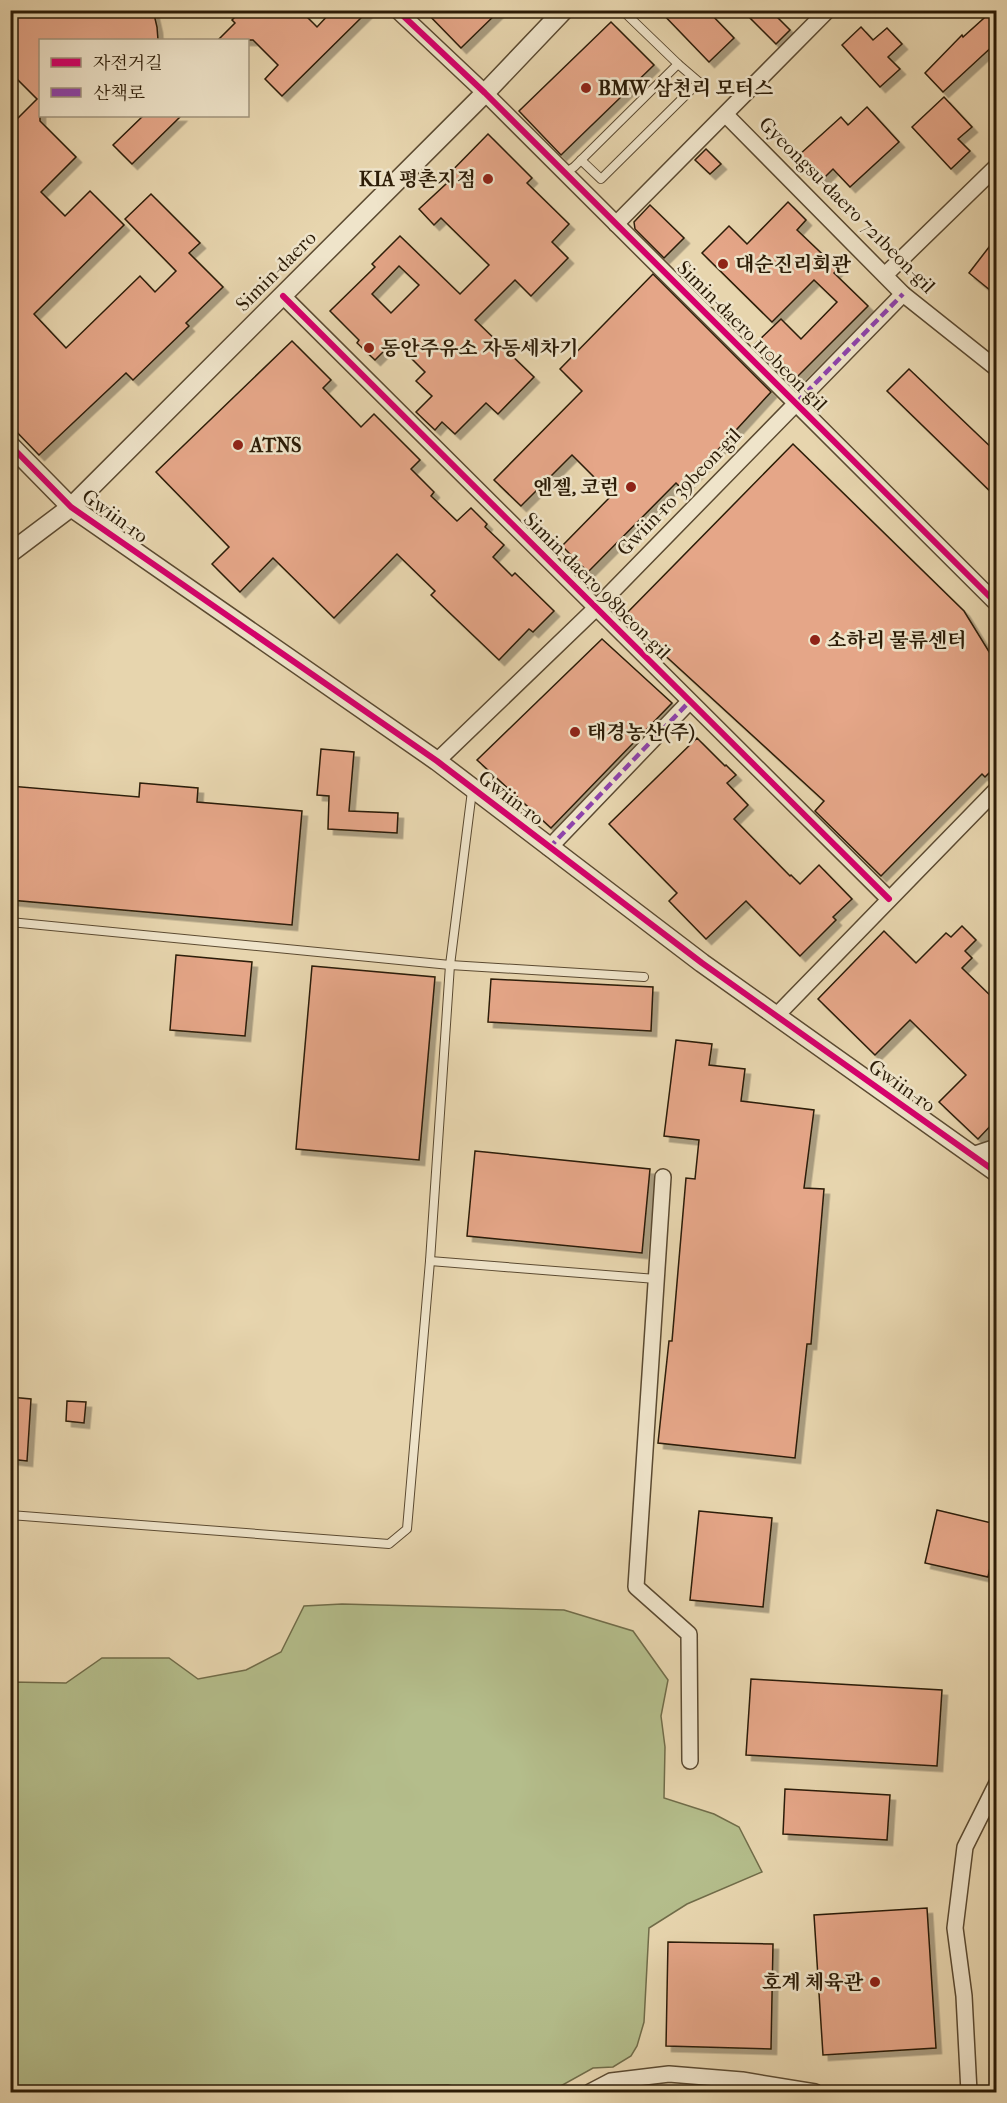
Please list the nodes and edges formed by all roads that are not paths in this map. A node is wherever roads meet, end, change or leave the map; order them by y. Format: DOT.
graph roads {
  1 [pos="397,10"];
  2 [pos="564,10"];
  3 [pos="622,10"];
  4 [pos="828,10"];
  5 [pos="678,64"];
  6 [pos="485,93"];
  7 [pos="726,115"];
  8 [pos="581,160"];
  9 [pos="996,167"];
  10 [pos="565,173"];
  11 [pos="616,225"];
  12 [pos="885,275"];
  13 [pos="903,294"];
  14 [pos="283,296"];
  15 [pos="996,368"];
  16 [pos="796,403"];
  17 [pos="10,445"];
  18 [pos="71,507"];
  19 [pos="10,553"];
  20 [pos="996,603"];
  21 [pos="596,608"];
  22 [pos="689,702"];
  23 [pos="437,761"];
  24 [pos="472,790"];
  25 [pos="996,790"];
  26 [pos="549,848"];
  27 [pos="889,899"];
  28 [pos="10,922"];
  29 [pos="450,965"];
  30 [pos="644,977"];
  31 [pos="777,1015"];
  32 [pos="996,1147"];
  33 [pos="972,1155"];
  34 [pos="996,1172"];
  35 [pos="663,1177"];
  36 [pos="430,1261"];
  37 [pos="656,1280"];
  38 [pos="10,1515"];
  39 [pos="690,1761"];
  40 [pos="996,1785"];
  41 [pos="590,2092"];
  42 [pos="815,2092"];
  43 [pos="969,2092"];
  1 -- 6 [label="street, Simin-daero 110beon-gil"];
  2 -- 6 [label="street, Simin-daero"];
  3 -- 5 [label="lane"];
  4 -- 7 [label="street"];
  5 -- 8 [label="lane"];
  5 -- 8 [label="lane"];
  6 -- 10 [label="street, Simin-daero 110beon-gil"];
  6 -- 14 [label="street, Simin-daero"];
  7 -- 11 [label="street"];
  7 -- 12 [label="street, Gyeongsu-daero 721beon-gil"];
  8 -- 10 [label="lane"];
  9 -- 12 [label="street"];
  10 -- 11 [label="street, Simin-daero 110beon-gil"];
  11 -- 16 [label="street, Simin-daero 110beon-gil"];
  12 -- 13 [label="street, Gyeongsu-daero 721beon-gil"];
  13 -- 15 [label="street, Gyeongsu-daero 721beon-gil"];
  13 -- 16 [label="street, Gwiin-ro 39beon-gil"];
  14 -- 18 [label="street, Simin-daero"];
  14 -- 21 [label="street, Simin-daero 98beon-gil"];
  16 -- 20 [label="street, Simin-daero 110beon-gil"];
  16 -- 21 [label="street, Gwiin-ro 39beon-gil"];
  17 -- 18 [label="street, Gwiin-ro"];
  18 -- 19 [label="street, Simin-daero"];
  18 -- 23 [label="street, Gwiin-ro"];
  21 -- 22 [label="street, Simin-daero 98beon-gil"];
  21 -- 23 [label="street, Gwiin-ro 39beon-gil"];
  22 -- 26 [label="street"];
  22 -- 27 [label="street, Simin-daero 98beon-gil"];
  23 -- 24 [label="street, Gwiin-ro"];
  24 -- 26 [label="street, Gwiin-ro"];
  24 -- 29 [label="lane"];
  25 -- 27 [label="street"];
  26 -- 31 [label="street, Gwiin-ro"];
  27 -- 31 [label="street"];
  28 -- 29 [label="lane"];
  29 -- 30 [label="lane"];
  29 -- 36 [label="lane"];
  31 -- 33 [label="street, Gwiin-ro"];
  32 -- 33 [label="street"];
  33 -- 34 [label="street, Gwiin-ro"];
  35 -- 37 [label="street"];
  36 -- 37 [label="lane"];
  36 -- 38 [label="lane"];
  37 -- 39 [label="street"];
  40 -- 43 [label="street"];
  41 -- 42 [label="street"];
}
